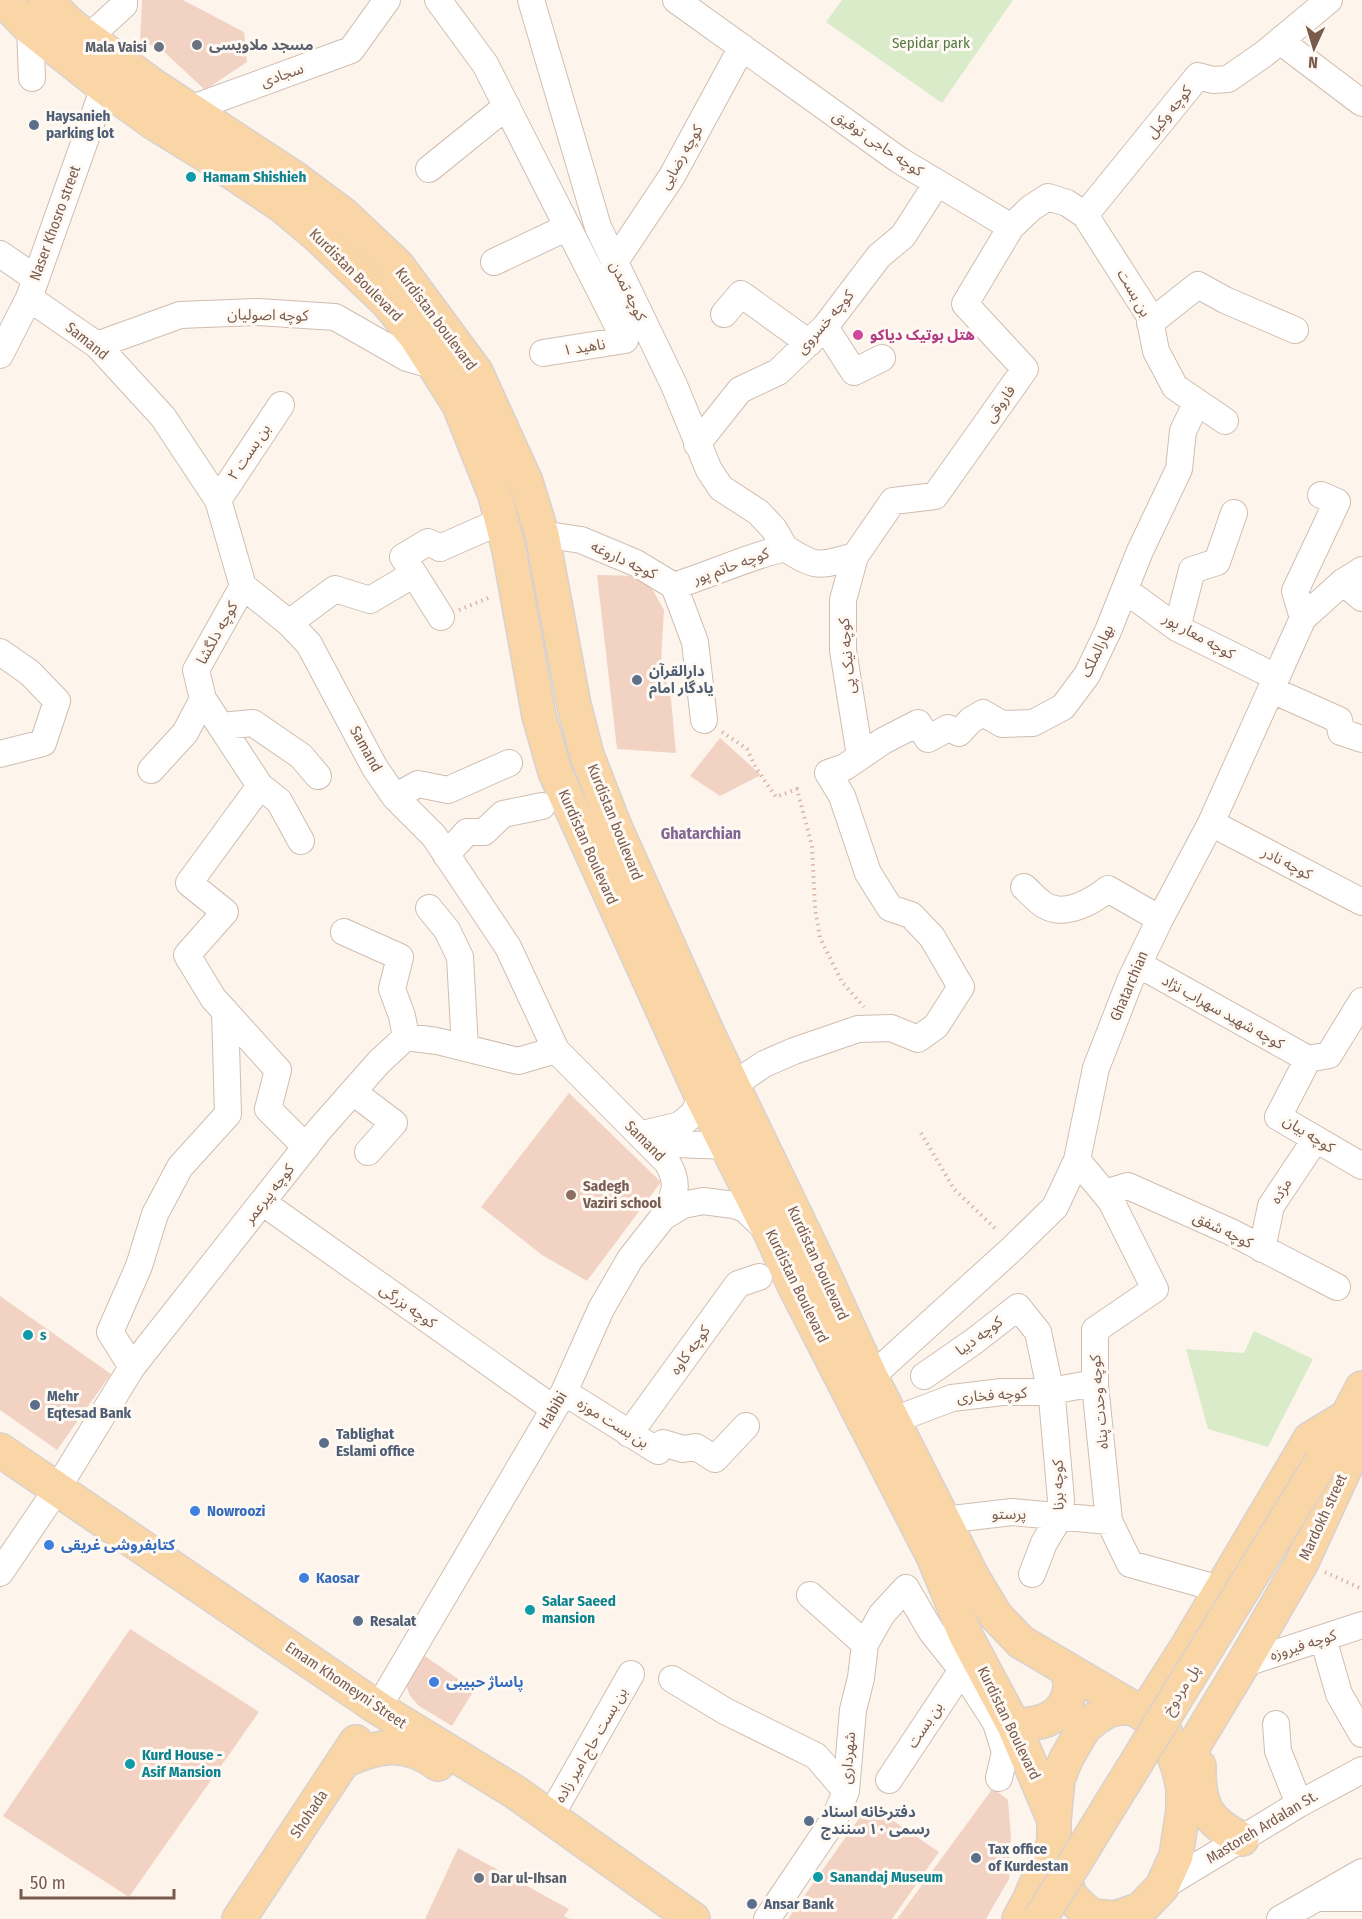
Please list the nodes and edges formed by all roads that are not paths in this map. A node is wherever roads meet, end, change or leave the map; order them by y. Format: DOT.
graph roads {
  1 [pos="3,0"];
  2 [pos="124,0"];
  3 [pos="387,0"];
  4 [pos="438,0"];
  5 [pos="531,0"];
  6 [pos="676,0"];
  7 [pos="1329,0"];
  8 [pos="51,11"];
  9 [pos="88,38"];
  10 [pos="1280,41"];
  11 [pos="742,47"];
  12 [pos="32,78"];
  13 [pos="104,87"];
  14 [pos="1362,103"];
  15 [pos="507,106"];
  16 [pos="190,109"];
  17 [pos="429,169"];
  18 [pos="937,183"];
  19 [pos="1085,215"];
  20 [pos="568,227"];
  21 [pos="1011,227"];
  22 [pos="0,254"];
  23 [pos="494,262"];
  24 [pos="614,263"];
  25 [pos="32,288"];
  26 [pos="724,314"];
  27 [pos="1150,323"];
  28 [pos="1294,330"];
  29 [pos="817,335"];
  30 [pos="625,340"];
  31 [pos="97,345"];
  32 [pos="543,353"];
  33 [pos="0,355"];
  34 [pos="882,358"];
  35 [pos="432,365"];
  36 [pos="1197,402"];
  37 [pos="281,405"];
  38 [pos="1225,421"];
  39 [pos="697,444"];
  40 [pos="1321,495"];
  41 [pos="218,500"];
  42 [pos="1234,513"];
  43 [pos="501,521"];
  44 [pos="542,534"];
  45 [pos="785,548"];
  46 [pos="855,556"];
  47 [pos="409,566"];
  48 [pos="1356,583"];
  49 [pos="243,586"];
  50 [pos="674,586"];
  51 [pos="1125,590"];
  52 [pos="441,617"];
  53 [pos="1303,618"];
  54 [pos="289,622"];
  55 [pos="1177,628"];
  56 [pos="0,652"];
  57 [pos="1274,684"];
  58 [pos="203,699"];
  59 [pos="704,720"];
  60 [pos="221,726"];
  61 [pos="1362,739"];
  62 [pos="0,754"];
  63 [pos="860,756"];
  64 [pos="509,763"];
  65 [pos="151,770"];
  66 [pos="318,776"];
  67 [pos="260,786"];
  68 [pos="395,797"];
  69 [pos="542,806"];
  70 [pos="1211,824"];
  71 [pos="300,842"];
  72 [pos="446,855"];
  73 [pos="1024,887"];
  74 [pos="1362,902"];
  75 [pos="429,908"];
  76 [pos="1160,919"];
  77 [pos="344,932"];
  78 [pos="1138,964"];
  79 [pos="1362,1001"];
  80 [pos="225,1011"];
  81 [pos="406,1037"];
  82 [pos="465,1048"];
  83 [pos="556,1050"];
  84 [pos="1308,1059"];
  85 [pos="733,1085"];
  86 [pos="353,1092"];
  87 [pos="702,1097"];
  88 [pos="638,1135"];
  89 [pos="1315,1140"];
  90 [pos="728,1146"];
  91 [pos="306,1147"];
  92 [pos="368,1152"];
  93 [pos="1077,1160"];
  94 [pos="1362,1166"];
  95 [pos="1105,1193"];
  96 [pos="262,1202"];
  97 [pos="663,1217"];
  98 [pos="771,1234"];
  99 [pos="1262,1249"];
  100 [pos="759,1276"];
  101 [pos="1337,1287"];
  102 [pos="907,1345"];
  103 [pos="132,1367"];
  104 [pos="924,1376"];
  105 [pos="871,1377"];
  106 [pos="1095,1385"];
  107 [pos="1362,1388"];
  108 [pos="1051,1391"];
  109 [pos="559,1400"];
  110 [pos="934,1404"];
  111 [pos="894,1420"];
  112 [pos="746,1426"];
  113 [pos="1353,1429"];
  114 [pos="629,1434"];
  115 [pos="0,1450"];
  116 [pos="57,1489"];
  117 [pos="1059,1518"];
  118 [pos="944,1520"];
  119 [pos="1109,1521"];
  120 [pos="0,1573"];
  121 [pos="1032,1574"];
  122 [pos="1220,1588"];
  123 [pos="810,1594"];
  124 [pos="1362,1625"];
  125 [pos="1323,1638"];
  126 [pos="865,1644"];
  127 [pos="1243,1664"];
  128 [pos="962,1670"];
  129 [pos="1066,1670"];
  130 [pos="631,1674"];
  131 [pos="672,1679"];
  132 [pos="378,1708"];
  133 [pos="1139,1711"];
  134 [pos="1276,1725"];
  135 [pos="1014,1726"];
  136 [pos="1200,1734"];
  137 [pos="1362,1734"];
  138 [pos="344,1761"];
  139 [pos="1179,1770"];
  140 [pos="1362,1770"];
  141 [pos="999,1778"];
  142 [pos="888,1780"];
  143 [pos="846,1791"];
  144 [pos="1299,1804"];
  145 [pos="550,1817"];
  146 [pos="1054,1831"];
  147 [pos="1242,1839"];
  148 [pos="1362,1872"];
  149 [pos="1162,1887"];
  150 [pos="1319,1898"];
  151 [pos="1362,1898"];
  152 [pos="1084,1915"];
  153 [pos="1136,1915"];
  154 [pos="239,1919"];
  155 [pos="658,1919"];
  156 [pos="693,1919"];
  157 [pos="767,1919"];
  158 [pos="1019,1919"];
  159 [pos="1040,1919"];
  160 [pos="1280,1919"];
  1 -- 8 [label="main road, Kurdistan Boulevard"];
  2 -- 9 [label="street"];
  3 -- 16 [label="street, سجادی"];
  4 -- 15 [label="street, کوچه تمدن"];
  5 -- 24 [label="street, کوچه تمدن"];
  6 -- 11 [label="street, کوچه حاجی توفیق"];
  7 -- 10 [label="street, کوچه وکیل"];
  8 -- 9 [label="main road, Kurdistan boulevard"];
  8 -- 12 [label="street"];
  8 -- 13 [label="main road, Kurdistan Boulevard"];
  9 -- 16 [label="main road, Kurdistan boulevard"];
  10 -- 14 [label="street"];
  10 -- 19 [label="street, کوچه وکیل"];
  11 -- 18 [label="street, کوچه حاجی توفیق"];
  11 -- 24 [label="street, کوچه رضایی"];
  13 -- 25 [label="street, Naser Khosro street"];
  13 -- 35 [label="main road, Kurdistan Boulevard"];
  15 -- 17 [label="street"];
  15 -- 20 [label="street, کوچه تمدن"];
  16 -- 44 [label="main road, Kurdistan boulevard"];
  18 -- 21 [label="street, کوچه حاجی توفیق"];
  18 -- 29 [label="street, کوچه خسروی"];
  19 -- 21 [label="street"];
  19 -- 27 [label="street, بن بست"];
  20 -- 23 [label="street"];
  20 -- 30 [label="street, کوچه تمدن"];
  21 -- 46 [label="street, فاروقی"];
  22 -- 25 [label="street, Samand"];
  24 -- 39 [label="street, کوچه تمدن"];
  25 -- 31 [label="street, Samand"];
  25 -- 33 [label="street, Naser Khosro street"];
  26 -- 29 [label="street"];
  27 -- 28 [label="street"];
  27 -- 36 [label="street, بن بست"];
  29 -- 34 [label="street"];
  29 -- 39 [label="street, کوچه خسروی"];
  30 -- 32 [label="street, ناهید ۱"];
  31 -- 35 [label="street, کوچه اصولیان"];
  31 -- 41 [label="street, Samand"];
  35 -- 43 [label="main road, Kurdistan Boulevard"];
  36 -- 38 [label="street, بن بست"];
  36 -- 51 [label="street, بهارالملک"];
  37 -- 41 [label="street, بن بست ۲"];
  39 -- 45 [label="street, کوچه تمدن"];
  40 -- 53 [label="street"];
  41 -- 49 [label="street, Samand"];
  42 -- 55 [label="street"];
  43 -- 47 [label="street"];
  43 -- 87 [label="main road, Kurdistan Boulevard"];
  44 -- 50 [label="street, کوچه داروغه"];
  44 -- 85 [label="main road, Kurdistan boulevard"];
  45 -- 46 [label="street, کوچه حاتم پور"];
  45 -- 50 [label="street, کوچه حاتم پور"];
  46 -- 63 [label="street, کوچه نیک پی"];
  47 -- 52 [label="street"];
  47 -- 54 [label="street"];
  48 -- 53 [label="street, Ghatarchian"];
  49 -- 54 [label="street, Samand"];
  49 -- 58 [label="street, کوچه دلگشا"];
  50 -- 59 [label="street, کوچه داروغه"];
  51 -- 55 [label="street, کوچه معار پور"];
  51 -- 63 [label="street, بهارالملک"];
  53 -- 57 [label="street, Ghatarchian"];
  54 -- 68 [label="street, Samand"];
  55 -- 57 [label="street, کوچه معار پور"];
  56 -- 62 [label="street"];
  57 -- 61 [label="street, کوچه معار پور"];
  57 -- 70 [label="street, Ghatarchian"];
  58 -- 60 [label="street"];
  58 -- 65 [label="street"];
  60 -- 66 [label="street"];
  60 -- 67 [label="street"];
  63 -- 85 [label="street, بهارالملک"];
  64 -- 68 [label="street"];
  67 -- 71 [label="street"];
  67 -- 80 [label="street"];
  68 -- 72 [label="street, Samand"];
  69 -- 72 [label="street"];
  70 -- 74 [label="street, کوچه نادر"];
  70 -- 76 [label="street, Ghatarchian"];
  72 -- 83 [label="street, Samand"];
  73 -- 76 [label="street"];
  75 -- 82 [label="street"];
  76 -- 78 [label="street, Ghatarchian"];
  77 -- 81 [label="street"];
  78 -- 84 [label="street, کوچه شهید سهراب نژاد"];
  78 -- 93 [label="street, Ghatarchian"];
  79 -- 84 [label="street"];
  80 -- 91 [label="street"];
  80 -- 103 [label="street"];
  81 -- 82 [label="street"];
  81 -- 86 [label="street, کوچه پیرعمر"];
  82 -- 83 [label="street"];
  83 -- 88 [label="street, Samand"];
  84 -- 89 [label="street, کوچه بیان"];
  85 -- 105 [label="main road, Kurdistan boulevard"];
  86 -- 91 [label="street, کوچه پیرعمر"];
  86 -- 92 [label="street"];
  87 -- 88 [label="street"];
  87 -- 90 [label="main road, Kurdistan Boulevard"];
  88 -- 90 [label="street"];
  88 -- 97 [label="street, Samand"];
  89 -- 94 [label="street, کوچه بیان"];
  89 -- 99 [label="street, مژده"];
  90 -- 98 [label="main road, Kurdistan Boulevard"];
  91 -- 96 [label="street, کوچه پیرعمر"];
  93 -- 95 [label="street, کوچه وحدت پناه"];
  93 -- 102 [label="street, Ghatarchian"];
  95 -- 99 [label="street, کوچه شفق"];
  95 -- 106 [label="street, کوچه وحدت پناه"];
  96 -- 103 [label="street, کوچه پیرعمر"];
  96 -- 109 [label="street, کوچه بزرگی"];
  97 -- 98 [label="street, Habibi"];
  97 -- 109 [label="street, Habibi"];
  98 -- 135 [label="main road, Kurdistan Boulevard"];
  99 -- 101 [label="street, کوچه شفق"];
  100 -- 114 [label="street, کوچه کاوه"];
  102 -- 104 [label="street"];
  102 -- 105 [label="street, Ghatarchian"];
  103 -- 116 [label="street, کوچه پیرعمر"];
  104 -- 108 [label="street, کوچه دیبا"];
  104 -- 110 [label="street"];
  105 -- 111 [label="main road, Kurdistan boulevard"];
  106 -- 108 [label="street, کوچه فخاری"];
  106 -- 119 [label="street, کوچه وحدت پناه"];
  107 -- 113 [label="main road, پل مردوخ"];
  108 -- 110 [label="street, کوچه فخاری"];
  108 -- 117 [label="street, کوچه برنا"];
  109 -- 114 [label="street, بن بست موزه"];
  109 -- 132 [label="street, Habibi"];
  110 -- 111 [label="street, کوچه فخاری"];
  111 -- 118 [label="main road, Kurdistan boulevard"];
  112 -- 114 [label="street, بن بست موزه"];
  113 -- 122 [label="main road"];
  113 -- 127 [label="main road, Mardokh street"];
  113 -- 159 [label="main road, پل مردوخ, bridge"];
  115 -- 116 [label="main road, Emam Khomeyni Street"];
  116 -- 120 [label="street, کوچه پیرعمر"];
  116 -- 132 [label="main road, Emam Khomeyni Street"];
  117 -- 118 [label="street, پرستو"];
  117 -- 119 [label="street, پرستو"];
  117 -- 121 [label="street, کوچه برنا"];
  118 -- 129 [label="main road, Kurdistan boulevard"];
  119 -- 122 [label="street, کوچه وحدت پناه"];
  122 -- 133 [label="main road"];
  123 -- 126 [label="street"];
  124 -- 125 [label="street, کوچه فیروزه"];
  125 -- 127 [label="street, کوچه فیروزه"];
  125 -- 137 [label="street"];
  126 -- 128 [label="street, شهرداری"];
  126 -- 143 [label="street, شهرداری"];
  127 -- 136 [label="main road, Mardokh street"];
  128 -- 141 [label="street"];
  128 -- 142 [label="street, بن بست"];
  129 -- 133 [label="main road, Kurdistan boulevard"];
  129 -- 135 [label="main road"];
  130 -- 145 [label="street, بن بست حاج امیر زاده"];
  131 -- 143 [label="street"];
  132 -- 138 [label="main road, Shohada"];
  132 -- 145 [label="main road, Emam Khomeyni Street"];
  133 -- 139 [label="main road"];
  133 -- 146 [label="main road"];
  134 -- 144 [label="street"];
  135 -- 146 [label="main road, Kurdistan Boulevard"];
  136 -- 139 [label="main road, Mardokh street"];
  136 -- 147 [label="main road"];
  138 -- 154 [label="main road, Shohada"];
  138 -- 155 [label="main road"];
  139 -- 149 [label="main road"];
  140 -- 144 [label="street, Mastoreh Ardalan St."];
  143 -- 157 [label="street, شهرداری"];
  144 -- 147 [label="street, Mastoreh Ardalan St."];
  145 -- 156 [label="main road, Emam Khomeyni Street"];
  146 -- 152 [label="main road"];
  146 -- 158 [label="main road"];
  147 -- 149 [label="street, Mastoreh Ardalan St."];
  148 -- 150 [label="street"];
  149 -- 153 [label="main road"];
  150 -- 151 [label="street"];
  150 -- 160 [label="street"];
  152 -- 153 [label="main road"];
}
